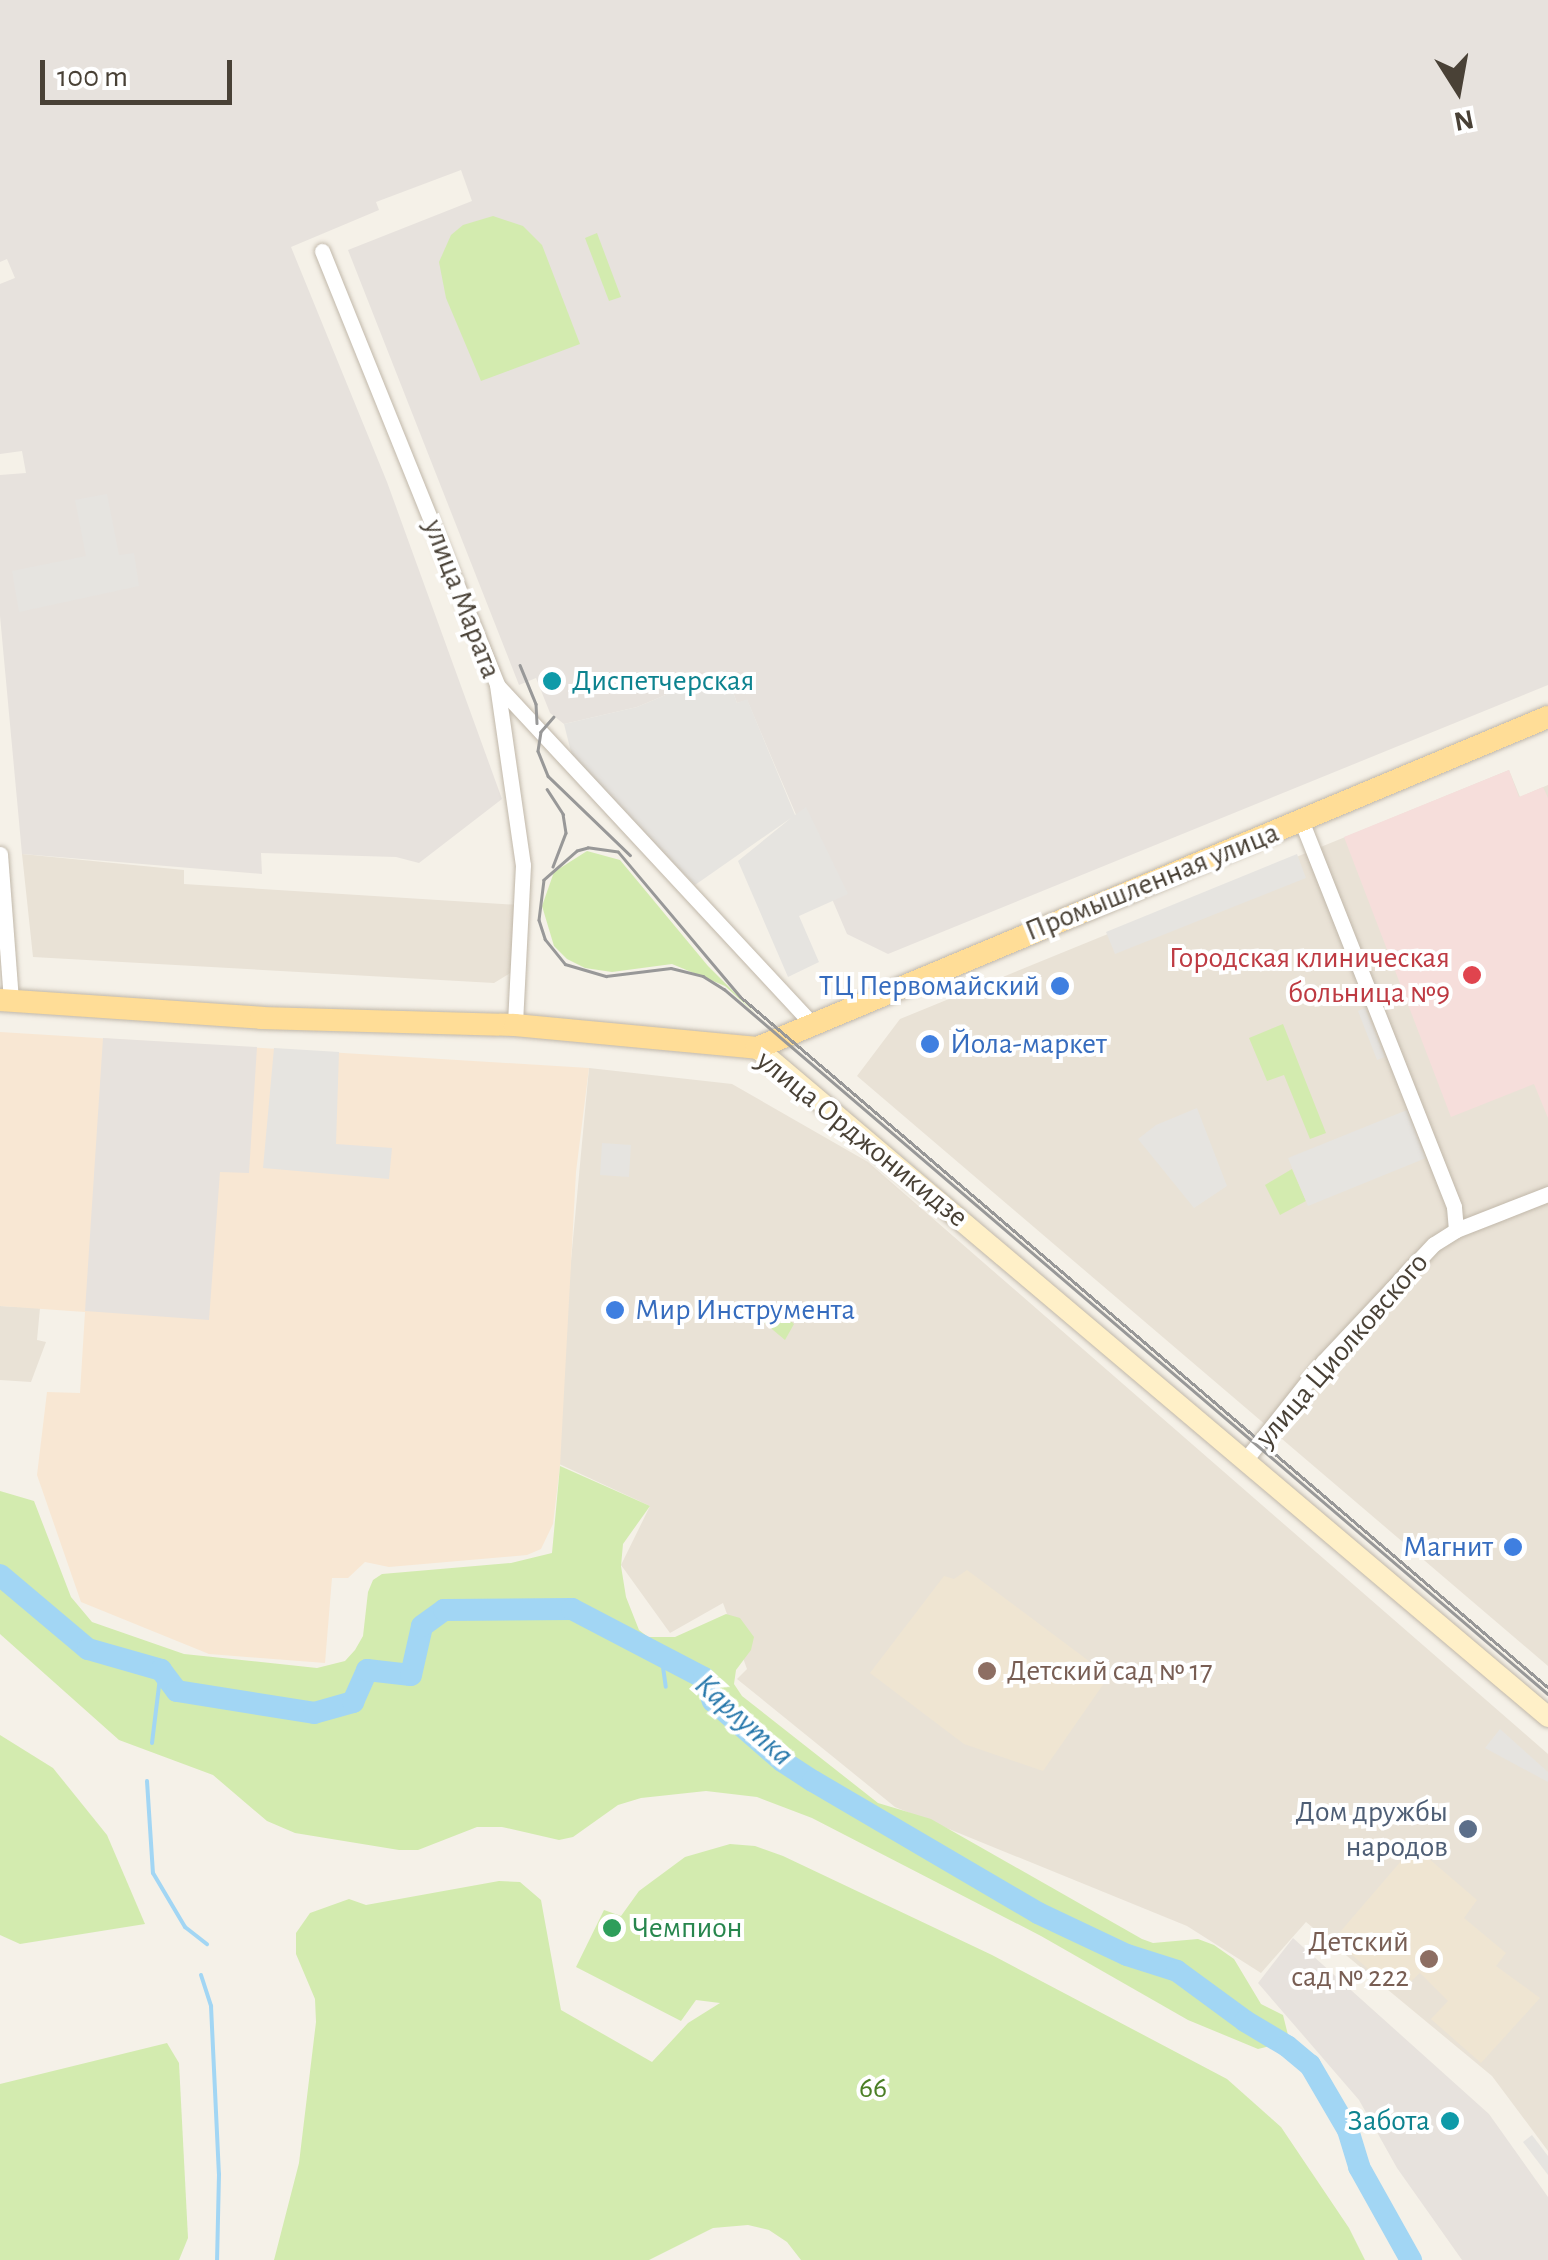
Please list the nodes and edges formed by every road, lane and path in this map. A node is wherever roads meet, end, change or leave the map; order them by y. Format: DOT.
graph roads {
  1 [pos="322,251"];
  2 [pos="498,686"];
  3 [pos="1548,717"];
  4 [pos="1301,820"];
  5 [pos="0,854"];
  6 [pos="5,1001"];
  7 [pos="812,1024"];
  8 [pos="515,1025"];
  9 [pos="757,1048"];
  10 [pos="1548,1194"];
  11 [pos="1456,1230"];
  12 [pos="1246,1458"];
  13 [pos="1548,1717"];
  1 -- 2 [label="street, улица Марата"];
  2 -- 7 [label="street"];
  2 -- 8 [label="street, улица Марата"];
  3 -- 4 [label="main road, Промышленная улица"];
  4 -- 7 [label="main road, Промышленная улица"];
  4 -- 11 [label="street"];
  5 -- 6 [label="street"];
  6 -- 8 [label="main road, улица Орджоникидзе"];
  7 -- 9 [label="main road, Промышленная улица"];
  8 -- 9 [label="main road, улица Орджоникидзе"];
  9 -- 12 [label="main road, улица Орджоникидзе"];
  10 -- 11 [label="street, улица Циолковского"];
  11 -- 12 [label="street, улица Циолковского"];
  12 -- 13 [label="main road, улица Орджоникидзе"];
}
